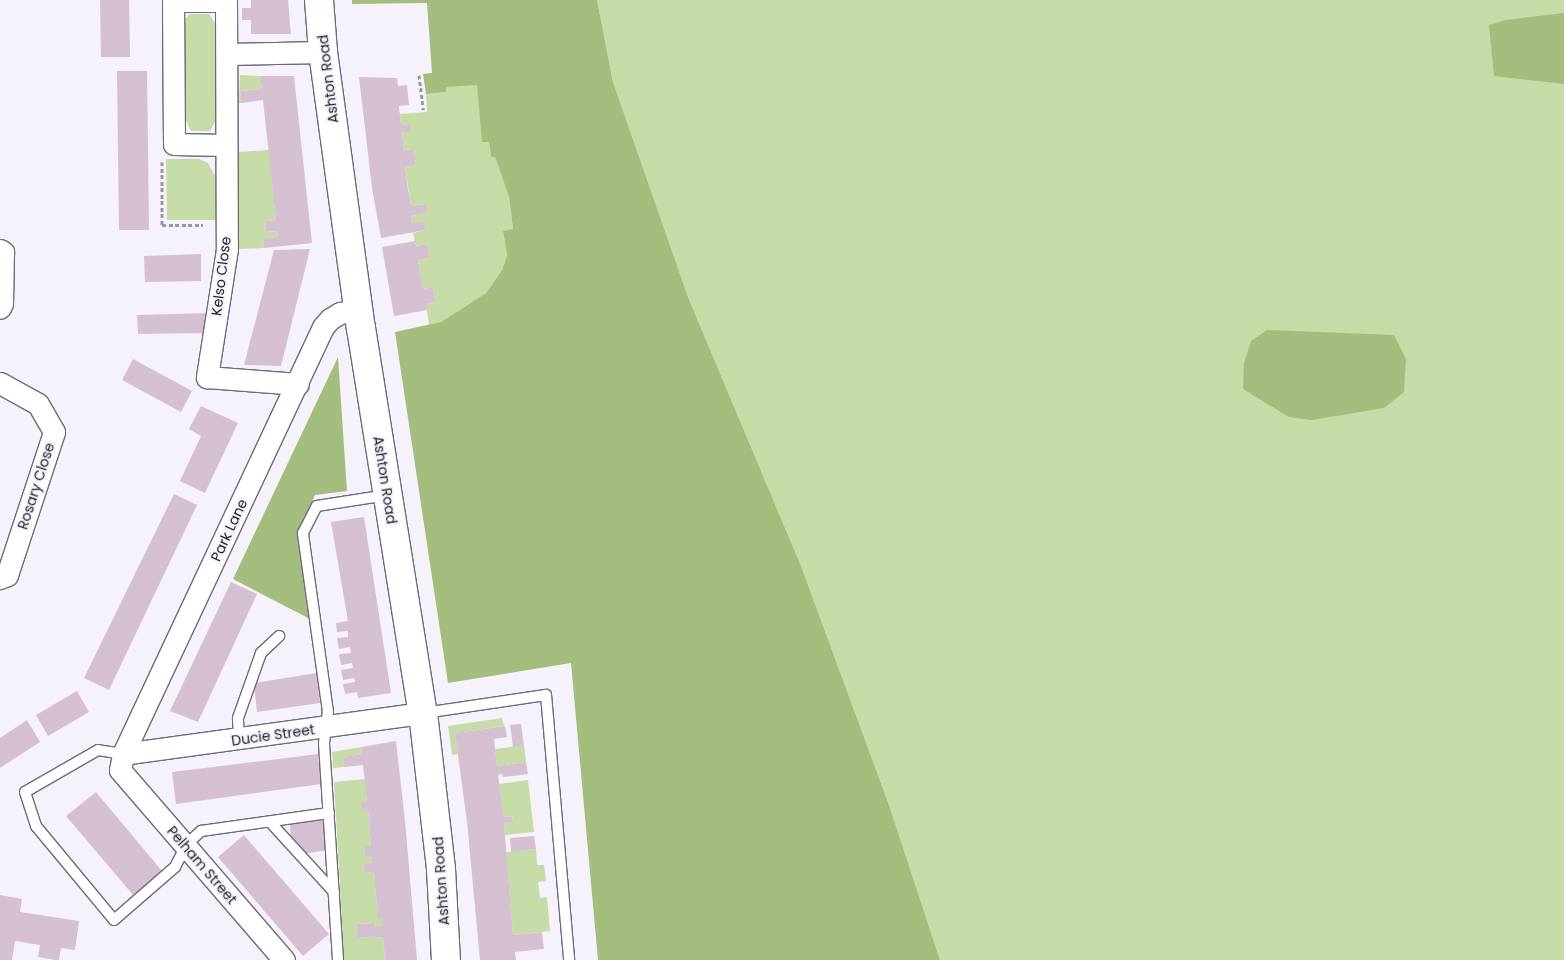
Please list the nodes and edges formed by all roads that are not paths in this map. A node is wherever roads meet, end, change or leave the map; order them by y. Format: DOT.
graph roads {
  1 [pos="319,0"];
  2 [pos="173,1"];
  3 [pos="226,1"];
  4 [pos="323,52"];
  5 [pos="227,54"];
  6 [pos="225,145"];
  7 [pos="0,250"];
  8 [pos="0,308"];
  9 [pos="359,310"];
  10 [pos="0,383"];
  11 [pos="298,384"];
  12 [pos="387,494"];
  13 [pos="0,578"];
  14 [pos="279,636"];
  15 [pos="423,713"];
  16 [pos="327,727"];
  17 [pos="239,739"];
  18 [pos="121,762"];
  19 [pos="328,813"];
  20 [pos="270,822"];
  21 [pos="186,845"];
  22 [pos="334,892"];
  23 [pos="284,960"];
  24 [pos="338,960"];
  25 [pos="446,960"];
  26 [pos="569,960"];
  1 -- 4 [label="highway, Ashton Road"];
  2 -- 3 [label="street, Kelso Close"];
  2 -- 6 [label="street, Kelso Close"];
  3 -- 5 [label="street, Kelso Close"];
  4 -- 5 [label="street"];
  4 -- 9 [label="highway, Ashton Road"];
  5 -- 6 [label="street, Kelso Close"];
  6 -- 11 [label="street, Kelso Close"];
  7 -- 8 [label="street"];
  9 -- 11 [label="street, Park Lane"];
  9 -- 12 [label="highway, Ashton Road"];
  10 -- 13 [label="street, Rosary Close"];
  11 -- 18 [label="street, Park Lane"];
  12 -- 15 [label="highway, Ashton Road"];
  12 -- 16 [label="lane"];
  14 -- 17 [label="lane"];
  15 -- 16 [label="street, Ducie Street"];
  15 -- 25 [label="highway, Ashton Road"];
  15 -- 26 [label="lane"];
  16 -- 17 [label="street, Ducie Street"];
  16 -- 19 [label="lane"];
  17 -- 18 [label="street, Ducie Street"];
  18 -- 21 [label="street, Pelham Street"];
  18 -- 21 [label="lane"];
  19 -- 20 [label="lane"];
  19 -- 22 [label="lane"];
  20 -- 21 [label="lane"];
  20 -- 22 [label="lane"];
  21 -- 23 [label="street, Pelham Street"];
  22 -- 24 [label="lane"];
}
